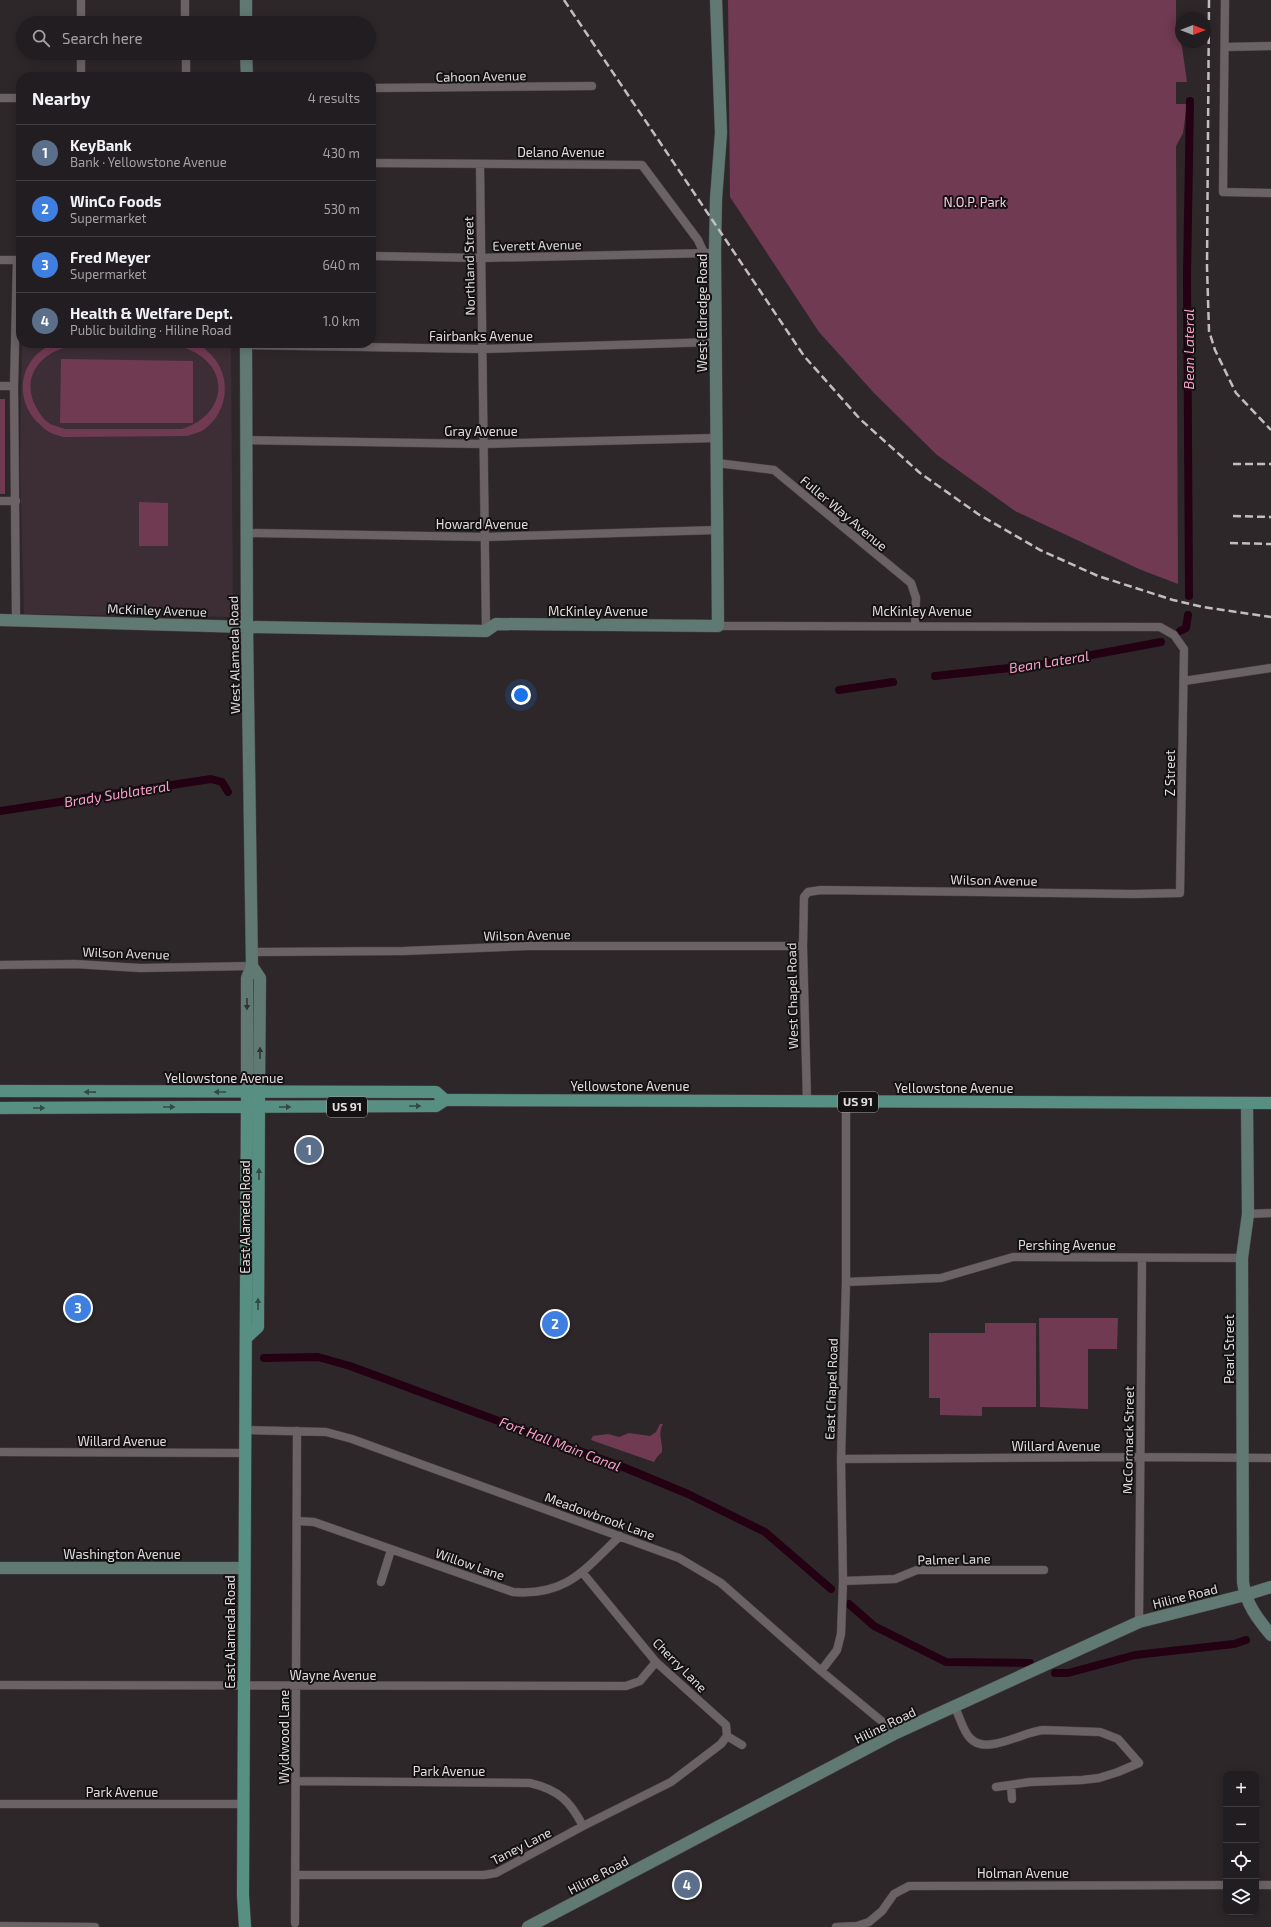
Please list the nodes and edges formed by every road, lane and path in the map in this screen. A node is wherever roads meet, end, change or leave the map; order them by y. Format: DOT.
graph roads {
  1 [pos="81,0"];
  2 [pos="185,0"];
  3 [pos="246,0"];
  4 [pos="716,0"];
  5 [pos="1225,0"];
  6 [pos="81,16"];
  7 [pos="186,16"];
  8 [pos="246,16"];
  9 [pos="1271,46"];
  10 [pos="1225,47"];
  11 [pos="81,60"];
  12 [pos="186,60"];
  13 [pos="246,60"];
  14 [pos="81,72"];
  15 [pos="186,72"];
  16 [pos="246,72"];
  17 [pos="592,86"];
  18 [pos="376,88"];
  19 [pos="0,98"];
  20 [pos="16,98"];
  21 [pos="376,163"];
  22 [pos="480,164"];
  23 [pos="1271,193"];
  24 [pos="710,253"];
  25 [pos="376,256"];
  26 [pos="481,258"];
  27 [pos="0,260"];
  28 [pos="16,260"];
  29 [pos="16,302"];
  30 [pos="715,342"];
  31 [pos="376,347"];
  32 [pos="246,348"];
  33 [pos="482,349"];
  34 [pos="0,386"];
  35 [pos="14,386"];
  36 [pos="716,438"];
  37 [pos="246,440"];
  38 [pos="483,444"];
  39 [pos="717,463"];
  40 [pos="0,501"];
  41 [pos="16,501"];
  42 [pos="717,530"];
  43 [pos="246,533"];
  44 [pos="485,538"];
  45 [pos="16,619"];
  46 [pos="0,620"];
  47 [pos="915,625"];
  48 [pos="718,626"];
  49 [pos="247,627"];
  50 [pos="486,631"];
  51 [pos="1184,653"];
  52 [pos="1271,668"];
  53 [pos="1184,681"];
  54 [pos="808,892"];
  55 [pos="1180,893"];
  56 [pos="803,946"];
  57 [pos="252,952"];
  58 [pos="0,965"];
  59 [pos="252,966"];
  60 [pos="0,1091"];
  61 [pos="246,1092"];
  62 [pos="260,1092"];
  63 [pos="445,1100"];
  64 [pos="807,1101"];
  65 [pos="846,1102"];
  66 [pos="1247,1103"];
  67 [pos="1271,1103"];
  68 [pos="246,1107"];
  69 [pos="260,1107"];
  70 [pos="0,1108"];
  71 [pos="1271,1213"];
  72 [pos="1248,1214"];
  73 [pos="1142,1258"];
  74 [pos="1242,1258"];
  75 [pos="846,1282"];
  76 [pos="246,1338"];
  77 [pos="245,1430"];
  78 [pos="297,1431"];
  79 [pos="0,1452"];
  80 [pos="245,1453"];
  81 [pos="1140,1457"];
  82 [pos="1271,1458"];
  83 [pos="842,1459"];
  84 [pos="1243,1459"];
  85 [pos="298,1521"];
  86 [pos="620,1536"];
  87 [pos="391,1550"];
  88 [pos="0,1568"];
  89 [pos="244,1568"];
  90 [pos="1044,1570"];
  91 [pos="582,1572"];
  92 [pos="843,1581"];
  93 [pos="381,1582"];
  94 [pos="1271,1587"];
  95 [pos="1245,1595"];
  96 [pos="1139,1622"];
  97 [pos="1271,1635"];
  98 [pos="656,1662"];
  99 [pos="821,1671"];
  100 [pos="0,1685"];
  101 [pos="244,1686"];
  102 [pos="296,1687"];
  103 [pos="955,1708"];
  104 [pos="896,1733"];
  105 [pos="727,1736"];
  106 [pos="742,1745"];
  107 [pos="296,1781"];
  108 [pos="1011,1786"];
  109 [pos="996,1787"];
  110 [pos="1012,1799"];
  111 [pos="0,1804"];
  112 [pos="243,1804"];
  113 [pos="584,1826"];
  114 [pos="296,1875"];
  115 [pos="1223,1885"];
  116 [pos="1259,1885"];
  117 [pos="1271,1885"];
  118 [pos="295,1923"];
  119 [pos="0,1926"];
  120 [pos="95,1927"];
  121 [pos="245,1927"];
  122 [pos="528,1927"];
  123 [pos="836,1927"];
  1 -- 6 [label="street"];
  2 -- 7 [label="street"];
  3 -- 8 [label="street"];
  4 -- 24 [label="street, West Eldredge Road"];
  5 -- 10 [label="street"];
  9 -- 10 [label="street"];
  10 -- 23 [label="street"];
  11 -- 14 [label="street"];
  12 -- 15 [label="street"];
  13 -- 16 [label="street"];
  17 -- 18 [label="street, Cahoon Avenue"];
  19 -- 20 [label="street"];
  21 -- 22 [label="street, Delano Avenue"];
  22 -- 24 [label="street, Delano Avenue"];
  22 -- 26 [label="street, Northland Street"];
  24 -- 26 [label="street, Everett Avenue"];
  24 -- 30 [label="street, West Eldredge Road"];
  25 -- 26 [label="street, Everett Avenue"];
  26 -- 33 [label="street, Northland Street"];
  27 -- 28 [label="street"];
  29 -- 35 [label="street"];
  30 -- 33 [label="street, Fairbanks Avenue"];
  30 -- 36 [label="street, West Eldredge Road"];
  31 -- 33 [label="street, Fairbanks Avenue"];
  32 -- 37 [label="street, West Alameda Road"];
  33 -- 38 [label="street, Northland Street"];
  34 -- 35 [label="street"];
  35 -- 41 [label="street"];
  36 -- 38 [label="street, Gray Avenue"];
  36 -- 39 [label="street, West Eldredge Road"];
  37 -- 38 [label="street, Gray Avenue"];
  37 -- 43 [label="street, West Alameda Road"];
  38 -- 44 [label="street, Northland Street"];
  39 -- 42 [label="street, West Eldredge Road"];
  39 -- 47 [label="street, Fuller Way Avenue"];
  40 -- 41 [label="street"];
  41 -- 45 [label="street"];
  42 -- 44 [label="street, Howard Avenue"];
  42 -- 48 [label="street, West Eldredge Road"];
  43 -- 44 [label="street, Howard Avenue"];
  43 -- 49 [label="street, West Alameda Road"];
  44 -- 50 [label="street, Northland Street"];
  45 -- 46 [label="street, McKinley Avenue"];
  45 -- 49 [label="street, McKinley Avenue"];
  47 -- 48 [label="street, McKinley Avenue"];
  47 -- 51 [label="street, McKinley Avenue"];
  48 -- 50 [label="street, McKinley Avenue"];
  49 -- 50 [label="street, McKinley Avenue"];
  49 -- 57 [label="street, West Alameda Road"];
  51 -- 53 [label="street, Z Street"];
  52 -- 53 [label="street"];
  53 -- 55 [label="street, Z Street"];
  54 -- 55 [label="street, Wilson Avenue"];
  54 -- 56 [label="street, West Chapel Road"];
  56 -- 57 [label="street, Wilson Avenue"];
  56 -- 64 [label="street, West Chapel Road"];
  57 -- 59 [label="street, West Alameda Road"];
  58 -- 59 [label="street, Wilson Avenue"];
  59 -- 61 [label="street, West Alameda Road, one-way"];
  62 -- 59 [label="street, West Alameda Road, one-way"];
  61 -- 60 [label="main road, Yellowstone Avenue, one-way"];
  61 -- 62 [label="main road, Yellowstone Avenue"];
  61 -- 68 [label="main road, West Alameda Road"];
  62 -- 63 [label="main road, Yellowstone Avenue / US 91"];
  62 -- 69 [label="main road, East Alameda Road"];
  63 -- 64 [label="main road, Yellowstone Avenue / US 91"];
  69 -- 63 [label="main road, Yellowstone Avenue / US 91, one-way"];
  64 -- 65 [label="main road, Yellowstone Avenue / US 91"];
  65 -- 66 [label="main road, Yellowstone Avenue / US 91"];
  65 -- 75 [label="street, East Chapel Road"];
  66 -- 67 [label="main road, Yellowstone Avenue / US 91"];
  66 -- 72 [label="street, Pearl Street"];
  68 -- 69 [label="main road, Yellowstone Avenue / US 91"];
  70 -- 68 [label="main road, Yellowstone Avenue, one-way"];
  68 -- 76 [label="main road, East Alameda Road"];
  76 -- 69 [label="main road, East Alameda Road, one-way"];
  71 -- 72 [label="street"];
  72 -- 74 [label="street, Pearl Street"];
  73 -- 74 [label="street, Pershing Avenue"];
  73 -- 75 [label="street, Pershing Avenue"];
  73 -- 81 [label="street, McCormack Street"];
  74 -- 84 [label="street, Pearl Street"];
  75 -- 83 [label="street, East Chapel Road"];
  76 -- 77 [label="main road, East Alameda Road"];
  77 -- 78 [label="street, Meadowbrook Lane"];
  77 -- 80 [label="main road, East Alameda Road"];
  78 -- 85 [label="street, Wyldwood Lane"];
  78 -- 86 [label="street, Meadowbrook Lane"];
  79 -- 80 [label="street, Willard Avenue"];
  80 -- 89 [label="main road, East Alameda Road"];
  81 -- 83 [label="street, Willard Avenue"];
  81 -- 84 [label="street, Willard Avenue"];
  81 -- 96 [label="street, McCormack Street"];
  82 -- 84 [label="street, Willard Avenue"];
  83 -- 92 [label="street, East Chapel Road"];
  84 -- 95 [label="street, Pearl Street"];
  85 -- 87 [label="street, Willow Lane"];
  85 -- 102 [label="street, Wyldwood Lane"];
  86 -- 91 [label="street, Willow Lane"];
  86 -- 99 [label="street, Meadowbrook Lane"];
  87 -- 91 [label="street, Willow Lane"];
  87 -- 93 [label="street"];
  88 -- 89 [label="street, Washington Avenue"];
  89 -- 101 [label="main road, East Alameda Road"];
  90 -- 92 [label="street, Palmer Lane"];
  91 -- 98 [label="street, Cherry Lane"];
  92 -- 99 [label="street, East Chapel Road"];
  94 -- 95 [label="street, Hiline Road"];
  95 -- 96 [label="street, Hiline Road"];
  95 -- 97 [label="street, Pearl Street"];
  96 -- 103 [label="street, Hiline Road"];
  98 -- 102 [label="street, Wayne Avenue"];
  98 -- 105 [label="street, Cherry Lane"];
  99 -- 104 [label="street, Meadowbrook Lane"];
  100 -- 101 [label="street, Wayne Avenue"];
  101 -- 102 [label="street, Wayne Avenue"];
  101 -- 112 [label="main road, East Alameda Road"];
  102 -- 107 [label="street, Wyldwood Lane"];
  103 -- 104 [label="street, Hiline Road"];
  103 -- 108 [label="street"];
  104 -- 122 [label="street, Hiline Road"];
  105 -- 106 [label="street"];
  105 -- 113 [label="street, Taney Lane"];
  107 -- 113 [label="street, Park Avenue"];
  107 -- 114 [label="street, Wyldwood Lane"];
  108 -- 109 [label="street"];
  108 -- 110 [label="street"];
  111 -- 112 [label="street, Park Avenue"];
  112 -- 121 [label="main road, East Alameda Road"];
  113 -- 114 [label="street, Taney Lane"];
  114 -- 118 [label="street, Wyldwood Lane"];
  115 -- 123 [label="street, Holman Avenue"];
  116 -- 117 [label="street"];
  119 -- 120 [label="street"];
}
